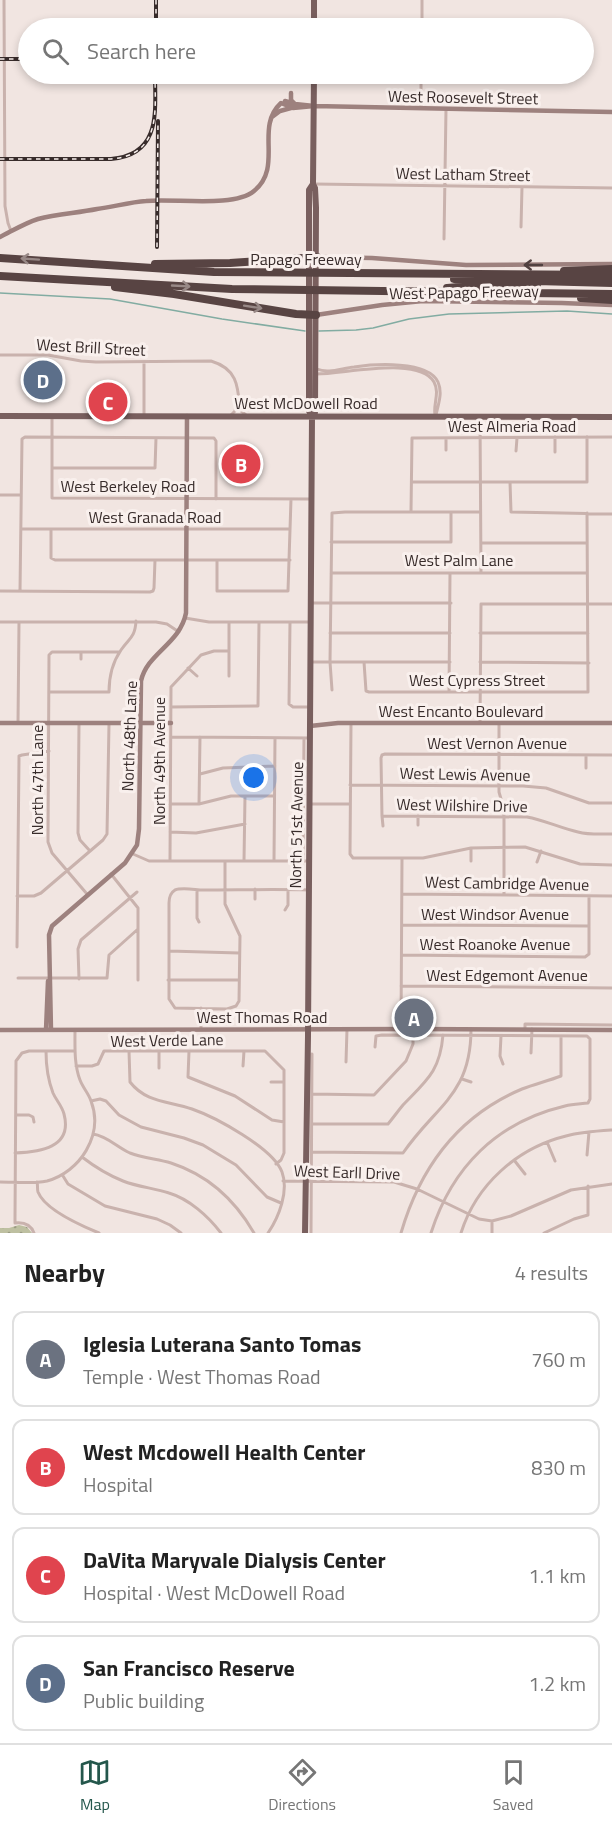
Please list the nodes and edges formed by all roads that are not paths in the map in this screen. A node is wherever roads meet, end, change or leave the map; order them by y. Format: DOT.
graph roads {
  1 [pos="4,0"];
  2 [pos="314,0"];
  3 [pos="422,0"];
  4 [pos="2,11"];
  5 [pos="314,18"];
  6 [pos="422,18"];
  7 [pos="314,84"];
  8 [pos="422,84"];
  9 [pos="291,93"];
  10 [pos="294,106"];
  11 [pos="314,106"];
  12 [pos="421,109"];
  13 [pos="446,110"];
  14 [pos="612,112"];
  15 [pos="270,118"];
  16 [pos="313,184"];
  17 [pos="445,186"];
  18 [pos="522,187"];
  19 [pos="612,188"];
  20 [pos="521,227"];
  21 [pos="11,231"];
  22 [pos="0,237"];
  23 [pos="444,239"];
  24 [pos="0,258"];
  25 [pos="60,261"];
  26 [pos="313,261"];
  27 [pos="612,264"];
  28 [pos="612,269"];
  29 [pos="404,274"];
  30 [pos="536,275"];
  31 [pos="612,275"];
  32 [pos="0,276"];
  33 [pos="60,279"];
  34 [pos="612,285"];
  35 [pos="416,292"];
  36 [pos="499,293"];
  37 [pos="612,294"];
  38 [pos="612,300"];
  39 [pos="612,306"];
  40 [pos="313,315"];
  41 [pos="311,338"];
  42 [pos="0,355"];
  43 [pos="144,362"];
  44 [pos="315,366"];
  45 [pos="315,374"];
  46 [pos="436,381"];
  47 [pos="238,398"];
  48 [pos="0,416"];
  49 [pos="52,416"];
  50 [pos="144,416"];
  51 [pos="187,416"];
  52 [pos="227,416"];
  53 [pos="247,416"];
  54 [pos="312,417"];
  55 [pos="435,417"];
  56 [pos="480,417"];
  57 [pos="612,417"];
  58 [pos="156,437"];
  59 [pos="555,437"];
  60 [pos="587,437"];
  61 [pos="612,437"];
  62 [pos="52,438"];
  63 [pos="187,438"];
  64 [pos="446,438"];
  65 [pos="480,438"];
  66 [pos="517,438"];
  67 [pos="446,450"];
  68 [pos="516,451"];
  69 [pos="555,452"];
  70 [pos="52,468"];
  71 [pos="412,482"];
  72 [pos="480,482"];
  73 [pos="510,482"];
  74 [pos="0,495"];
  75 [pos="21,495"];
  76 [pos="186,499"];
  77 [pos="216,499"];
  78 [pos="291,499"];
  79 [pos="312,499"];
  80 [pos="411,512"];
  81 [pos="451,512"];
  82 [pos="480,512"];
  83 [pos="587,513"];
  84 [pos="612,514"];
  85 [pos="51,529"];
  86 [pos="21,530"];
  87 [pos="186,530"];
  88 [pos="290,530"];
  89 [pos="331,542"];
  90 [pos="481,543"];
  91 [pos="587,543"];
  92 [pos="154,560"];
  93 [pos="186,560"];
  94 [pos="217,560"];
  95 [pos="290,560"];
  96 [pos="481,572"];
  97 [pos="331,573"];
  98 [pos="450,573"];
  99 [pos="587,573"];
  100 [pos="0,591"];
  101 [pos="20,591"];
  102 [pos="311,603"];
  103 [pos="331,603"];
  104 [pos="451,603"];
  105 [pos="587,604"];
  106 [pos="612,604"];
  107 [pos="185,618"];
  108 [pos="136,621"];
  109 [pos="0,622"];
  110 [pos="19,622"];
  111 [pos="229,622"];
  112 [pos="259,622"];
  113 [pos="290,622"];
  114 [pos="311,622"];
  115 [pos="179,632"];
  116 [pos="330,633"];
  117 [pos="450,633"];
  118 [pos="480,633"];
  119 [pos="588,633"];
  120 [pos="229,651"];
  121 [pos="81,652"];
  122 [pos="119,652"];
  123 [pos="81,659"];
  124 [pos="310,662"];
  125 [pos="330,662"];
  126 [pos="364,662"];
  127 [pos="450,662"];
  128 [pos="480,662"];
  129 [pos="588,663"];
  130 [pos="188,668"];
  131 [pos="197,676"];
  132 [pos="229,676"];
  133 [pos="332,690"];
  134 [pos="49,692"];
  135 [pos="449,692"];
  136 [pos="480,693"];
  137 [pos="171,707"];
  138 [pos="310,707"];
  139 [pos="0,723"];
  140 [pos="18,723"];
  141 [pos="49,723"];
  142 [pos="79,723"];
  143 [pos="109,723"];
  144 [pos="140,723"];
  145 [pos="171,723"];
  146 [pos="351,723"];
  147 [pos="480,723"];
  148 [pos="499,723"];
  149 [pos="612,723"];
  150 [pos="310,726"];
  151 [pos="171,737"];
  152 [pos="200,737"];
  153 [pos="275,738"];
  154 [pos="307,738"];
  155 [pos="49,751"];
  156 [pos="499,754"];
  157 [pos="586,755"];
  158 [pos="612,755"];
  159 [pos="274,766"];
  160 [pos="586,768"];
  161 [pos="200,774"];
  162 [pos="350,785"];
  163 [pos="381,785"];
  164 [pos="500,786"];
  165 [pos="245,796"];
  166 [pos="274,796"];
  167 [pos="170,804"];
  168 [pos="199,804"];
  169 [pos="309,804"];
  170 [pos="350,804"];
  171 [pos="612,804"];
  172 [pos="382,816"];
  173 [pos="418,816"];
  174 [pos="504,816"];
  175 [pos="245,824"];
  176 [pos="418,825"];
  177 [pos="383,826"];
  178 [pos="170,832"];
  179 [pos="612,834"];
  180 [pos="504,847"];
  181 [pos="471,848"];
  182 [pos="90,851"];
  183 [pos="541,851"];
  184 [pos="132,854"];
  185 [pos="434,856"];
  186 [pos="402,858"];
  187 [pos="170,861"];
  188 [pos="225,861"];
  189 [pos="244,861"];
  190 [pos="274,861"];
  191 [pos="306,861"];
  192 [pos="471,861"];
  193 [pos="435,862"];
  194 [pos="537,862"];
  195 [pos="612,865"];
  196 [pos="18,868"];
  197 [pos="24,868"];
  198 [pos="67,871"];
  199 [pos="111,874"];
  200 [pos="255,889"];
  201 [pos="288,889"];
  202 [pos="197,890"];
  203 [pos="225,890"];
  204 [pos="309,890"];
  205 [pos="137,892"];
  206 [pos="87,894"];
  207 [pos="402,894"];
  208 [pos="504,895"];
  209 [pos="17,896"];
  210 [pos="589,896"];
  211 [pos="612,896"];
  212 [pos="131,897"];
  213 [pos="255,899"];
  214 [pos="285,910"];
  215 [pos="199,922"];
  216 [pos="402,925"];
  217 [pos="589,926"];
  218 [pos="138,929"];
  219 [pos="17,947"];
  220 [pos="169,951"];
  221 [pos="240,952"];
  222 [pos="402,955"];
  223 [pos="18,978"];
  224 [pos="49,979"];
  225 [pos="79,979"];
  226 [pos="138,980"];
  227 [pos="168,980"];
  228 [pos="239,980"];
  229 [pos="402,986"];
  230 [pos="612,988"];
  231 [pos="201,1008"];
  232 [pos="612,1025"];
  233 [pos="599,1028"];
  234 [pos="201,1029"];
  235 [pos="308,1029"];
  236 [pos="347,1029"];
  237 [pos="401,1029"];
  238 [pos="525,1029"];
  239 [pos="532,1029"];
  240 [pos="0,1030"];
  241 [pos="49,1030"];
  242 [pos="75,1030"];
  243 [pos="612,1030"];
  244 [pos="413,1032"];
  245 [pos="471,1032"];
  246 [pos="443,1035"];
  247 [pos="501,1036"];
  248 [pos="531,1036"];
  249 [pos="561,1036"];
  250 [pos="375,1047"];
  251 [pos="46,1051"];
  252 [pos="75,1051"];
  253 [pos="129,1051"];
  254 [pos="159,1051"];
  255 [pos="189,1051"];
  256 [pos="244,1051"];
  257 [pos="531,1053"];
  258 [pos="312,1054"];
  259 [pos="346,1063"];
  260 [pos="503,1064"];
  261 [pos="76,1066"];
  262 [pos="243,1066"];
  263 [pos="159,1068"];
  264 [pos="462,1079"];
  265 [pos="271,1082"];
  266 [pos="284,1082"];
  267 [pos="471,1082"];
  268 [pos="309,1094"];
  269 [pos="92,1101"];
  270 [pos="15,1115"];
  271 [pos="34,1122"];
  272 [pos="284,1122"];
  273 [pos="312,1124"];
  274 [pos="612,1130"];
  275 [pos="589,1132"];
  276 [pos="93,1134"];
  277 [pos="547,1142"];
  278 [pos="312,1152"];
  279 [pos="15,1153"];
  280 [pos="587,1155"];
  281 [pos="82,1157"];
  282 [pos="514,1160"];
  283 [pos="555,1161"];
  284 [pos="276,1164"];
  285 [pos="525,1174"];
  286 [pos="63,1176"];
  287 [pos="0,1182"];
  288 [pos="15,1182"];
  289 [pos="37,1182"];
  290 [pos="283,1182"];
  291 [pos="308,1182"];
  292 [pos="612,1184"];
  293 [pos="588,1186"];
  294 [pos="417,1189"];
  295 [pos="443,1202"];
  296 [pos="281,1203"];
  297 [pos="469,1215"];
  298 [pos="398,1217"];
  299 [pos="405,1219"];
  300 [pos="492,1221"];
  301 [pos="87,1228"];
  302 [pos="34,1233"];
  303 [pos="84,1233"];
  304 [pos="99,1233"];
  305 [pos="181,1233"];
  306 [pos="221,1233"];
  307 [pos="254,1233"];
  308 [pos="268,1233"];
  309 [pos="305,1233"];
  310 [pos="311,1233"];
  311 [pos="401,1233"];
  312 [pos="431,1233"];
  313 [pos="461,1233"];
  314 [pos="492,1233"];
  315 [pos="544,1233"];
  1 -- 4 [label="street"];
  2 -- 5 [label="main road"];
  3 -- 6 [label="street"];
  4 -- 21 [label="street"];
  7 -- 11 [label="main road, North 51st Avenue"];
  8 -- 12 [label="street"];
  9 -- 10 [label="street"];
  10 -- 11 [label="street, West Roosevelt Street"];
  10 -- 15 [label="street"];
  10 -- 15 [label="street, West Roosevelt Street"];
  11 -- 12 [label="street, West Roosevelt Street"];
  11 -- 16 [label="main road, North 51st Avenue"];
  12 -- 13 [label="street, West Roosevelt Street"];
  13 -- 14 [label="street, West Roosevelt Street"];
  13 -- 17 [label="street"];
  15 -- 21 [label="street"];
  16 -- 17 [label="street, West Latham Street"];
  16 -- 26 [label="main road, North 51st Avenue"];
  17 -- 18 [label="street, West Latham Street"];
  17 -- 23 [label="street"];
  18 -- 19 [label="street, West Latham Street"];
  18 -- 20 [label="street"];
  21 -- 22 [label="street"];
  25 -- 24 [label="highway, Papago Freeway, one-way"];
  25 -- 26 [label="highway"];
  25 -- 29 [label="highway, Papago Freeway"];
  27 -- 26 [label="street, West Papago Freeway, one-way"];
  26 -- 40 [label="main road, North 51st Avenue"];
  28 -- 30 [label="highway"];
  29 -- 30 [label="highway, Papago Freeway"];
  29 -- 34 [label="highway"];
  30 -- 31 [label="highway, Papago Freeway"];
  32 -- 33 [label="highway, Papago Freeway"];
  33 -- 35 [label="highway, Papago Freeway, one-way"];
  33 -- 40 [label="highway, one-way"];
  34 -- 35 [label="highway"];
  35 -- 36 [label="highway, Papago Freeway"];
  36 -- 37 [label="highway, Papago Freeway"];
  36 -- 38 [label="highway"];
  39 -- 40 [label="street, West Papago Freeway"];
  40 -- 41 [label="main road, North 51st Avenue"];
  41 -- 44 [label="main road, North 51st Avenue"];
  41 -- 45 [label="main road"];
  41 -- 54 [label="main road, North 51st Avenue"];
  42 -- 43 [label="street, West Brill Street"];
  43 -- 47 [label="street, West Brill Street"];
  43 -- 50 [label="street"];
  44 -- 45 [label="main road, North 51st Avenue"];
  44 -- 46 [label="street"];
  45 -- 46 [label="street"];
  45 -- 54 [label="main road, North 51st Avenue"];
  46 -- 55 [label="street"];
  47 -- 52 [label="street"];
  47 -- 53 [label="street"];
  48 -- 49 [label="main road, West McDowell Road"];
  49 -- 50 [label="main road, West McDowell Road"];
  49 -- 62 [label="street"];
  50 -- 51 [label="main road, West McDowell Road"];
  51 -- 52 [label="main road, West McDowell Road"];
  51 -- 63 [label="street, North 48th Lane"];
  52 -- 53 [label="main road, West McDowell Road"];
  53 -- 54 [label="main road, West McDowell Road"];
  54 -- 55 [label="main road, West McDowell Road"];
  54 -- 79 [label="main road, North 51st Avenue"];
  55 -- 56 [label="main road, West McDowell Road"];
  56 -- 57 [label="main road, West McDowell Road"];
  56 -- 65 [label="street"];
  58 -- 62 [label="street"];
  58 -- 63 [label="street"];
  58 -- 70 [label="street"];
  59 -- 60 [label="street, West Almeria Road"];
  59 -- 66 [label="street, West Almeria Road"];
  59 -- 69 [label="street"];
  60 -- 61 [label="street, West Almeria Road"];
  60 -- 73 [label="street"];
  62 -- 70 [label="street"];
  62 -- 75 [label="street"];
  63 -- 76 [label="street, North 48th Lane"];
  63 -- 77 [label="street"];
  64 -- 65 [label="street, West Almeria Road"];
  64 -- 67 [label="street"];
  64 -- 71 [label="street, West Almeria Road"];
  65 -- 66 [label="street, West Almeria Road"];
  65 -- 72 [label="street"];
  66 -- 68 [label="street"];
  70 -- 76 [label="street, West Berkeley Road"];
  71 -- 72 [label="street"];
  71 -- 80 [label="street"];
  72 -- 73 [label="street"];
  72 -- 82 [label="street"];
  73 -- 83 [label="street"];
  74 -- 75 [label="street"];
  75 -- 86 [label="street"];
  76 -- 77 [label="street, West Berkeley Road"];
  76 -- 87 [label="street, North 48th Lane"];
  77 -- 78 [label="street, West Berkeley Road"];
  78 -- 79 [label="street, West Berkeley Road"];
  78 -- 88 [label="street"];
  79 -- 102 [label="main road, North 51st Avenue"];
  80 -- 81 [label="street"];
  80 -- 89 [label="street"];
  81 -- 82 [label="street"];
  81 -- 89 [label="street"];
  82 -- 90 [label="street"];
  83 -- 84 [label="street"];
  83 -- 91 [label="street"];
  85 -- 86 [label="street, West Granada Road"];
  85 -- 87 [label="street, West Granada Road"];
  85 -- 92 [label="street"];
  86 -- 101 [label="street"];
  87 -- 88 [label="street, West Granada Road"];
  87 -- 93 [label="street, North 48th Lane"];
  88 -- 95 [label="street"];
  89 -- 97 [label="street"];
  90 -- 91 [label="street"];
  90 -- 96 [label="street"];
  91 -- 99 [label="street"];
  92 -- 93 [label="street"];
  92 -- 101 [label="street"];
  93 -- 94 [label="street"];
  93 -- 107 [label="street, North 48th Lane"];
  94 -- 95 [label="street"];
  94 -- 95 [label="street"];
  96 -- 98 [label="street, West Palm Lane"];
  96 -- 99 [label="street, West Palm Lane"];
  97 -- 98 [label="street, West Palm Lane"];
  97 -- 103 [label="street"];
  98 -- 104 [label="street"];
  99 -- 105 [label="street"];
  100 -- 101 [label="street"];
  102 -- 103 [label="street"];
  102 -- 114 [label="main road, North 51st Avenue"];
  103 -- 104 [label="street"];
  103 -- 116 [label="street"];
  104 -- 117 [label="street"];
  105 -- 106 [label="street"];
  105 -- 118 [label="street"];
  105 -- 119 [label="street"];
  107 -- 111 [label="street"];
  107 -- 115 [label="street, North 48th Lane"];
  108 -- 110 [label="street"];
  108 -- 115 [label="street"];
  108 -- 122 [label="street"];
  109 -- 110 [label="street"];
  110 -- 140 [label="street"];
  111 -- 112 [label="street"];
  111 -- 120 [label="street"];
  112 -- 113 [label="street"];
  112 -- 137 [label="street"];
  113 -- 114 [label="street"];
  113 -- 138 [label="street"];
  114 -- 124 [label="main road, North 51st Avenue"];
  115 -- 144 [label="street, North 48th Lane"];
  116 -- 117 [label="street"];
  116 -- 125 [label="street"];
  117 -- 127 [label="street"];
  118 -- 119 [label="street"];
  118 -- 128 [label="street"];
  119 -- 129 [label="street"];
  120 -- 130 [label="street, North 49th Avenue"];
  120 -- 132 [label="street"];
  121 -- 122 [label="street"];
  121 -- 123 [label="street"];
  121 -- 134 [label="street, North 47th Lane"];
  122 -- 134 [label="street"];
  124 -- 125 [label="street"];
  124 -- 138 [label="main road, North 51st Avenue"];
  125 -- 126 [label="street"];
  125 -- 133 [label="street"];
  126 -- 127 [label="street"];
  126 -- 135 [label="street, West Cypress Street"];
  127 -- 135 [label="street"];
  128 -- 129 [label="street"];
  128 -- 136 [label="street"];
  129 -- 136 [label="street, West Cypress Street"];
  130 -- 131 [label="street"];
  130 -- 137 [label="street, North 49th Avenue"];
  134 -- 141 [label="street, North 47th Lane"];
  135 -- 136 [label="street, West Cypress Street"];
  136 -- 147 [label="street"];
  137 -- 145 [label="street, North 49th Avenue"];
  138 -- 150 [label="main road, North 51st Avenue"];
  139 -- 140 [label="street"];
  140 -- 141 [label="street"];
  141 -- 142 [label="street"];
  141 -- 155 [label="street, North 47th Lane"];
  142 -- 143 [label="street"];
  142 -- 182 [label="street"];
  143 -- 144 [label="street"];
  143 -- 182 [label="street"];
  144 -- 145 [label="street"];
  144 -- 184 [label="street, North 48th Lane"];
  145 -- 151 [label="street, North 49th Avenue"];
  146 -- 147 [label="street, West Encanto Boulevard"];
  146 -- 150 [label="street, West Encanto Boulevard"];
  146 -- 162 [label="street"];
  147 -- 148 [label="street, West Encanto Boulevard"];
  148 -- 149 [label="street, West Encanto Boulevard"];
  148 -- 156 [label="street"];
  150 -- 154 [label="main road, North 51st Avenue"];
  151 -- 152 [label="street"];
  151 -- 167 [label="street, North 49th Avenue"];
  152 -- 153 [label="street"];
  152 -- 161 [label="street"];
  153 -- 154 [label="street"];
  153 -- 159 [label="street"];
  154 -- 169 [label="main road, North 51st Avenue"];
  154 -- 191 [label="street, North 51st Avenue"];
  155 -- 196 [label="street"];
  155 -- 198 [label="street, North 47th Lane"];
  156 -- 157 [label="street, West Vernon Avenue"];
  156 -- 163 [label="street, West Vernon Avenue"];
  156 -- 164 [label="street"];
  157 -- 158 [label="street, West Vernon Avenue"];
  157 -- 160 [label="street"];
  159 -- 161 [label="street"];
  159 -- 166 [label="street"];
  161 -- 168 [label="street"];
  162 -- 163 [label="street, West Lewis Avenue"];
  162 -- 170 [label="street"];
  163 -- 164 [label="street, West Lewis Avenue"];
  163 -- 172 [label="street"];
  164 -- 171 [label="street, West Lewis Avenue"];
  164 -- 174 [label="street"];
  165 -- 166 [label="street"];
  165 -- 168 [label="street"];
  165 -- 175 [label="street"];
  166 -- 190 [label="street"];
  167 -- 168 [label="street"];
  167 -- 178 [label="street, North 49th Avenue"];
  169 -- 170 [label="street"];
  169 -- 191 [label="main road, North 51st Avenue"];
  170 -- 186 [label="street"];
  172 -- 173 [label="street, West Wilshire Drive"];
  172 -- 177 [label="street"];
  173 -- 174 [label="street, West Wilshire Drive"];
  173 -- 176 [label="street"];
  174 -- 179 [label="street, West Wilshire Drive"];
  174 -- 180 [label="street"];
  175 -- 178 [label="street"];
  175 -- 189 [label="street"];
  178 -- 187 [label="street, North 49th Avenue"];
  180 -- 181 [label="street"];
  180 -- 183 [label="street"];
  180 -- 208 [label="street"];
  181 -- 185 [label="street"];
  181 -- 192 [label="street"];
  182 -- 198 [label="street"];
  183 -- 194 [label="street"];
  183 -- 195 [label="street"];
  184 -- 187 [label="street"];
  184 -- 199 [label="street"];
  185 -- 186 [label="street"];
  185 -- 193 [label="street"];
  186 -- 207 [label="street"];
  187 -- 188 [label="street"];
  188 -- 189 [label="street"];
  188 -- 203 [label="street"];
  189 -- 190 [label="street"];
  190 -- 191 [label="street"];
  191 -- 204 [label="main road, North 51st Avenue"];
  196 -- 197 [label="street"];
  196 -- 209 [label="street"];
  198 -- 206 [label="street, North 47th Lane"];
  198 -- 209 [label="street"];
  199 -- 206 [label="street"];
  199 -- 212 [label="street"];
  200 -- 201 [label="street"];
  200 -- 203 [label="street"];
  200 -- 213 [label="street"];
  201 -- 204 [label="street"];
  201 -- 214 [label="street"];
  202 -- 203 [label="street"];
  202 -- 215 [label="street"];
  202 -- 220 [label="street"];
  203 -- 221 [label="street"];
  204 -- 235 [label="main road, North 51st Avenue"];
  205 -- 212 [label="street"];
  206 -- 224 [label="street"];
  207 -- 208 [label="street, West Cambridge Avenue"];
  207 -- 216 [label="street"];
  208 -- 210 [label="street, West Cambridge Avenue"];
  209 -- 219 [label="street"];
  210 -- 211 [label="street, West Cambridge Avenue"];
  210 -- 217 [label="street"];
  212 -- 218 [label="street"];
  212 -- 225 [label="street"];
  216 -- 217 [label="street, West Windsor Avenue"];
  216 -- 222 [label="street"];
  217 -- 222 [label="street, West Roanoke Avenue"];
  218 -- 225 [label="street"];
  218 -- 226 [label="street"];
  220 -- 221 [label="street"];
  220 -- 227 [label="street"];
  221 -- 228 [label="street"];
  222 -- 229 [label="street"];
  223 -- 224 [label="street"];
  224 -- 225 [label="street"];
  224 -- 241 [label="street"];
  227 -- 228 [label="street"];
  227 -- 231 [label="street"];
  228 -- 231 [label="street"];
  229 -- 230 [label="street, West Edgemont Avenue"];
  229 -- 237 [label="street"];
  231 -- 234 [label="street"];
  232 -- 233 [label="street, West Thomas Road"];
  233 -- 238 [label="street, West Thomas Road"];
  233 -- 239 [label="street, West Thomas Road"];
  233 -- 243 [label="street, West Thomas Road"];
  234 -- 235 [label="street, West Thomas Road"];
  234 -- 242 [label="street, West Thomas Road"];
  235 -- 236 [label="street, West Thomas Road"];
  235 -- 268 [label="main road, North 51st Avenue"];
  236 -- 237 [label="street, West Thomas Road"];
  236 -- 259 [label="street"];
  237 -- 244 [label="street, West Thomas Road"];
  238 -- 239 [label="street, West Thomas Road"];
  238 -- 245 [label="street, West Thomas Road"];
  239 -- 248 [label="street"];
  240 -- 241 [label="street, West Thomas Road"];
  241 -- 242 [label="street, West Thomas Road"];
  242 -- 252 [label="street"];
  244 -- 245 [label="street, West Thomas Road"];
  244 -- 246 [label="street, West Thomas Road"];
  244 -- 250 [label="street, West Thomas Road"];
  244 -- 268 [label="street"];
  245 -- 246 [label="street, West Thomas Road"];
  245 -- 247 [label="street, West Thomas Road"];
  245 -- 264 [label="street"];
  246 -- 273 [label="street"];
  247 -- 248 [label="street, West Thomas Road"];
  247 -- 260 [label="street"];
  248 -- 249 [label="street, West Thomas Road"];
  248 -- 257 [label="street"];
  249 -- 294 [label="street"];
  249 -- 295 [label="street, West Thomas Road"];
  251 -- 252 [label="street"];
  251 -- 270 [label="street"];
  251 -- 279 [label="street"];
  252 -- 261 [label="street"];
  253 -- 254 [label="street, West Verde Lane"];
  253 -- 261 [label="street, West Verde Lane"];
  253 -- 284 [label="street"];
  254 -- 255 [label="street, West Verde Lane"];
  254 -- 263 [label="street"];
  255 -- 256 [label="street, West Verde Lane"];
  255 -- 272 [label="street"];
  256 -- 262 [label="street"];
  256 -- 266 [label="street, West Verde Lane"];
  258 -- 268 [label="street, North 51st Avenue"];
  261 -- 269 [label="street"];
  264 -- 267 [label="street"];
  264 -- 278 [label="street"];
  265 -- 266 [label="street"];
  266 -- 272 [label="street"];
  268 -- 273 [label="street, North 51st Avenue"];
  268 -- 291 [label="main road, North 51st Avenue"];
  269 -- 276 [label="street"];
  269 -- 296 [label="street"];
  270 -- 271 [label="street"];
  270 -- 279 [label="street"];
  272 -- 284 [label="street"];
  273 -- 278 [label="street, North 51st Avenue"];
  274 -- 275 [label="street"];
  275 -- 277 [label="street"];
  275 -- 280 [label="street"];
  276 -- 281 [label="street"];
  276 -- 307 [label="street"];
  277 -- 282 [label="street"];
  277 -- 283 [label="street"];
  278 -- 291 [label="street, North 51st Avenue"];
  279 -- 288 [label="street"];
  281 -- 286 [label="street"];
  281 -- 306 [label="street"];
  282 -- 285 [label="street"];
  282 -- 297 [label="street"];
  284 -- 290 [label="street"];
  286 -- 289 [label="street"];
  286 -- 305 [label="street"];
  287 -- 288 [label="street"];
  288 -- 289 [label="street"];
  288 -- 302 [label="street"];
  289 -- 301 [label="street"];
  290 -- 291 [label="street, West Earll Drive"];
  290 -- 296 [label="street"];
  291 -- 294 [label="street, West Earll Drive"];
  291 -- 309 [label="main road, North 51st Avenue"];
  291 -- 310 [label="street, North 51st Avenue"];
  292 -- 293 [label="street"];
  293 -- 300 [label="street"];
  293 -- 315 [label="street"];
  294 -- 295 [label="street, West Earll Drive"];
  294 -- 299 [label="street"];
  295 -- 297 [label="street, West Earll Drive"];
  295 -- 312 [label="street"];
  296 -- 308 [label="street"];
  297 -- 300 [label="street, West Earll Drive"];
  297 -- 313 [label="street"];
  298 -- 299 [label="street"];
  299 -- 311 [label="street"];
  300 -- 314 [label="street"];
  301 -- 303 [label="street"];
  301 -- 304 [label="street"];
}
